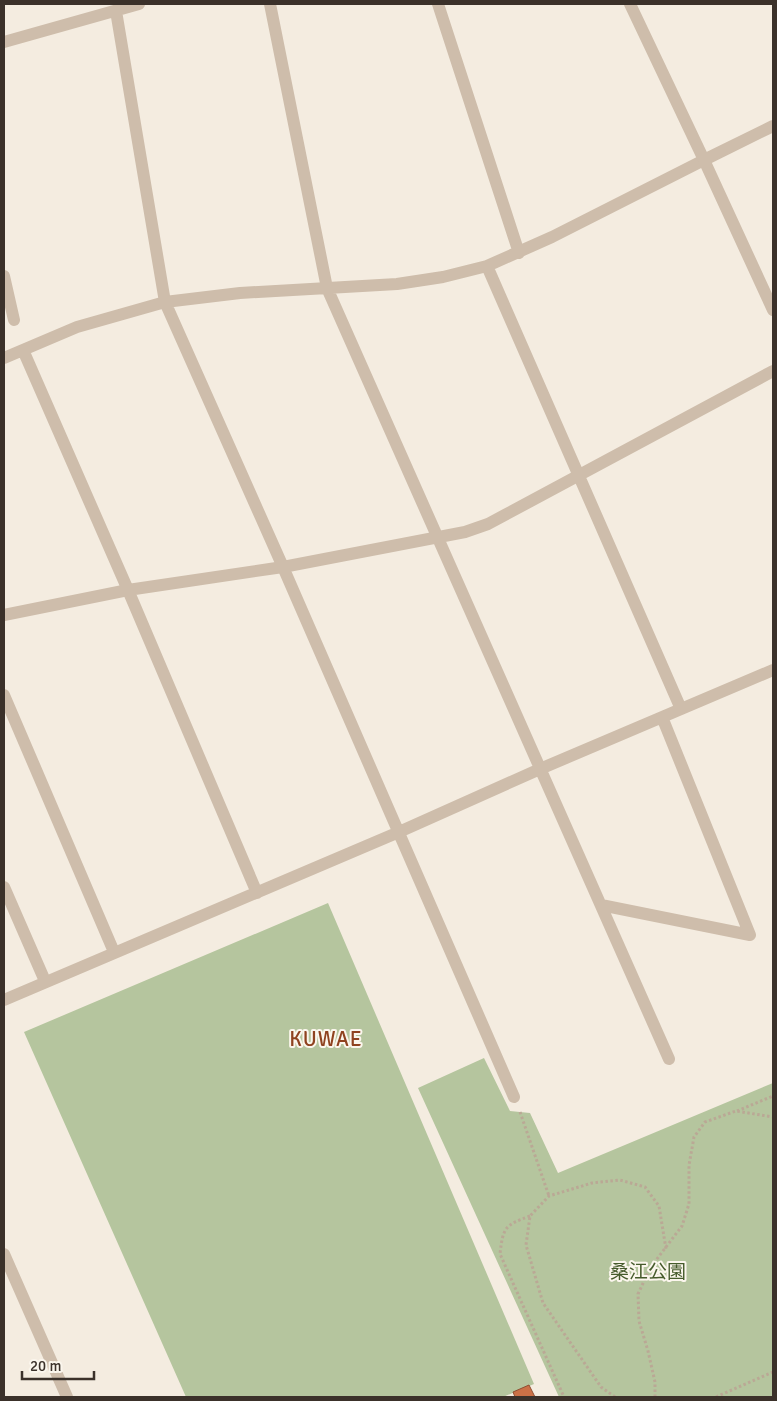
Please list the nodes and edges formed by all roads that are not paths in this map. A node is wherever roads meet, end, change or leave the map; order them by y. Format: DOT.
graph roads {
  1 [pos="139,4"];
  2 [pos="270,4"];
  3 [pos="438,4"];
  4 [pos="630,4"];
  5 [pos="106,10"];
  6 [pos="4,42"];
  7 [pos="773,126"];
  8 [pos="704,160"];
  9 [pos="519,253"];
  10 [pos="487,266"];
  11 [pos="4,276"];
  12 [pos="327,288"];
  13 [pos="165,302"];
  14 [pos="773,310"];
  15 [pos="14,320"];
  16 [pos="23,350"];
  17 [pos="4,358"];
  18 [pos="773,371"];
  19 [pos="579,475"];
  20 [pos="438,539"];
  21 [pos="284,567"];
  22 [pos="128,590"];
  23 [pos="4,615"];
  24 [pos="773,670"];
  25 [pos="4,695"];
  26 [pos="681,709"];
  27 [pos="662,717"];
  28 [pos="540,769"];
  29 [pos="399,832"];
  30 [pos="4,887"];
  31 [pos="257,893"];
  32 [pos="601,906"];
  33 [pos="114,952"];
  34 [pos="45,981"];
  35 [pos="4,1000"];
  36 [pos="669,1059"];
  37 [pos="514,1097"];
  38 [pos="4,1254"];
  39 [pos="67,1397"];
  1 -- 5 [label="street"];
  2 -- 12 [label="street"];
  3 -- 9 [label="street"];
  4 -- 8 [label="street"];
  5 -- 6 [label="street"];
  5 -- 13 [label="street"];
  7 -- 8 [label="street"];
  8 -- 9 [label="street"];
  8 -- 14 [label="street"];
  9 -- 10 [label="street"];
  10 -- 12 [label="street"];
  10 -- 19 [label="street"];
  11 -- 15 [label="street"];
  12 -- 13 [label="street"];
  12 -- 20 [label="street"];
  13 -- 16 [label="street"];
  13 -- 21 [label="street"];
  16 -- 17 [label="street"];
  16 -- 22 [label="street"];
  18 -- 19 [label="street"];
  19 -- 20 [label="street"];
  19 -- 26 [label="street"];
  20 -- 21 [label="street"];
  20 -- 28 [label="street"];
  21 -- 22 [label="street"];
  21 -- 29 [label="street"];
  22 -- 23 [label="street"];
  22 -- 31 [label="street"];
  24 -- 26 [label="street"];
  25 -- 33 [label="street"];
  26 -- 27 [label="street"];
  27 -- 28 [label="street"];
  27 -- 32 [label="street"];
  28 -- 29 [label="street"];
  28 -- 32 [label="street"];
  29 -- 31 [label="street"];
  29 -- 37 [label="street"];
  30 -- 34 [label="street"];
  31 -- 33 [label="street"];
  32 -- 36 [label="street"];
  33 -- 34 [label="street"];
  34 -- 35 [label="street"];
  38 -- 39 [label="street"];
}
